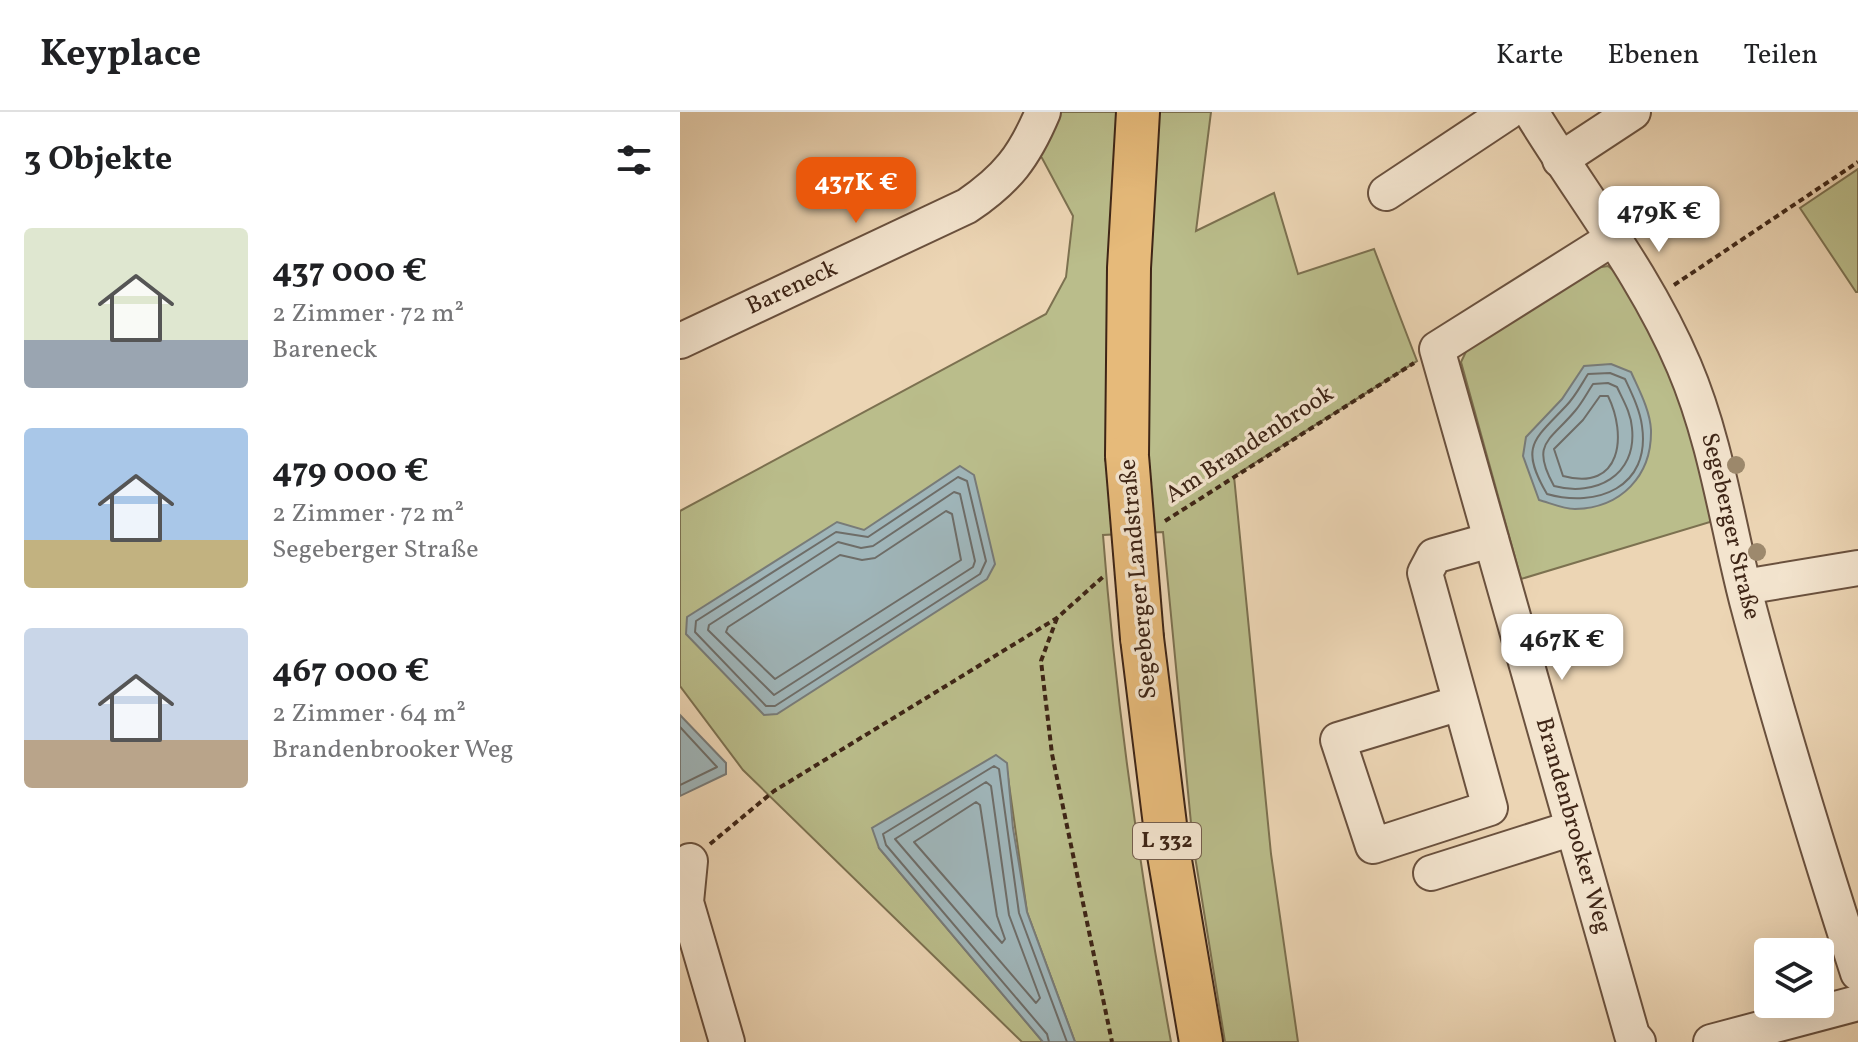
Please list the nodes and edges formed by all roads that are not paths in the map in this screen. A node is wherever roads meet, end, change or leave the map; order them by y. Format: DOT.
graph roads {
  1 [pos="1043,112"];
  2 [pos="1138,112"];
  3 [pos="1508,112"];
  4 [pos="1531,112"];
  5 [pos="1633,112"];
  6 [pos="1560,160"];
  7 [pos="1386,193"];
  8 [pos="1615,237"];
  9 [pos="680,341"];
  10 [pos="1491,540"];
  11 [pos="1858,568"];
  12 [pos="1744,587"];
  13 [pos="1460,703"];
  14 [pos="1573,828"];
  15 [pos="1431,873"];
  16 [pos="686,878"];
  17 [pos="1858,973"];
  18 [pos="1858,1003"];
  19 [pos="727,1042"];
  20 [pos="1201,1042"];
  21 [pos="1638,1042"];
  22 [pos="1711,1042"];
  1 -- 9 [label="street, Bareneck"];
  2 -- 20 [label="main road, Segeberger Landstraße / L 332, bridge"];
  3 -- 7 [label="street"];
  4 -- 6 [label="street, Segeberger Straße"];
  5 -- 6 [label="street"];
  6 -- 8 [label="street, Segeberger Straße"];
  8 -- 10 [label="street, Brandenbrooker Weg"];
  8 -- 12 [label="street, Segeberger Straße"];
  10 -- 13 [label="street"];
  10 -- 14 [label="street, Brandenbrooker Weg"];
  11 -- 12 [label="street"];
  12 -- 17 [label="street, Segeberger Straße"];
  13 -- 13 [label="street"];
  14 -- 15 [label="street"];
  14 -- 21 [label="street, Brandenbrooker Weg"];
  16 -- 19 [label="street"];
  18 -- 22 [label="street"];
}
